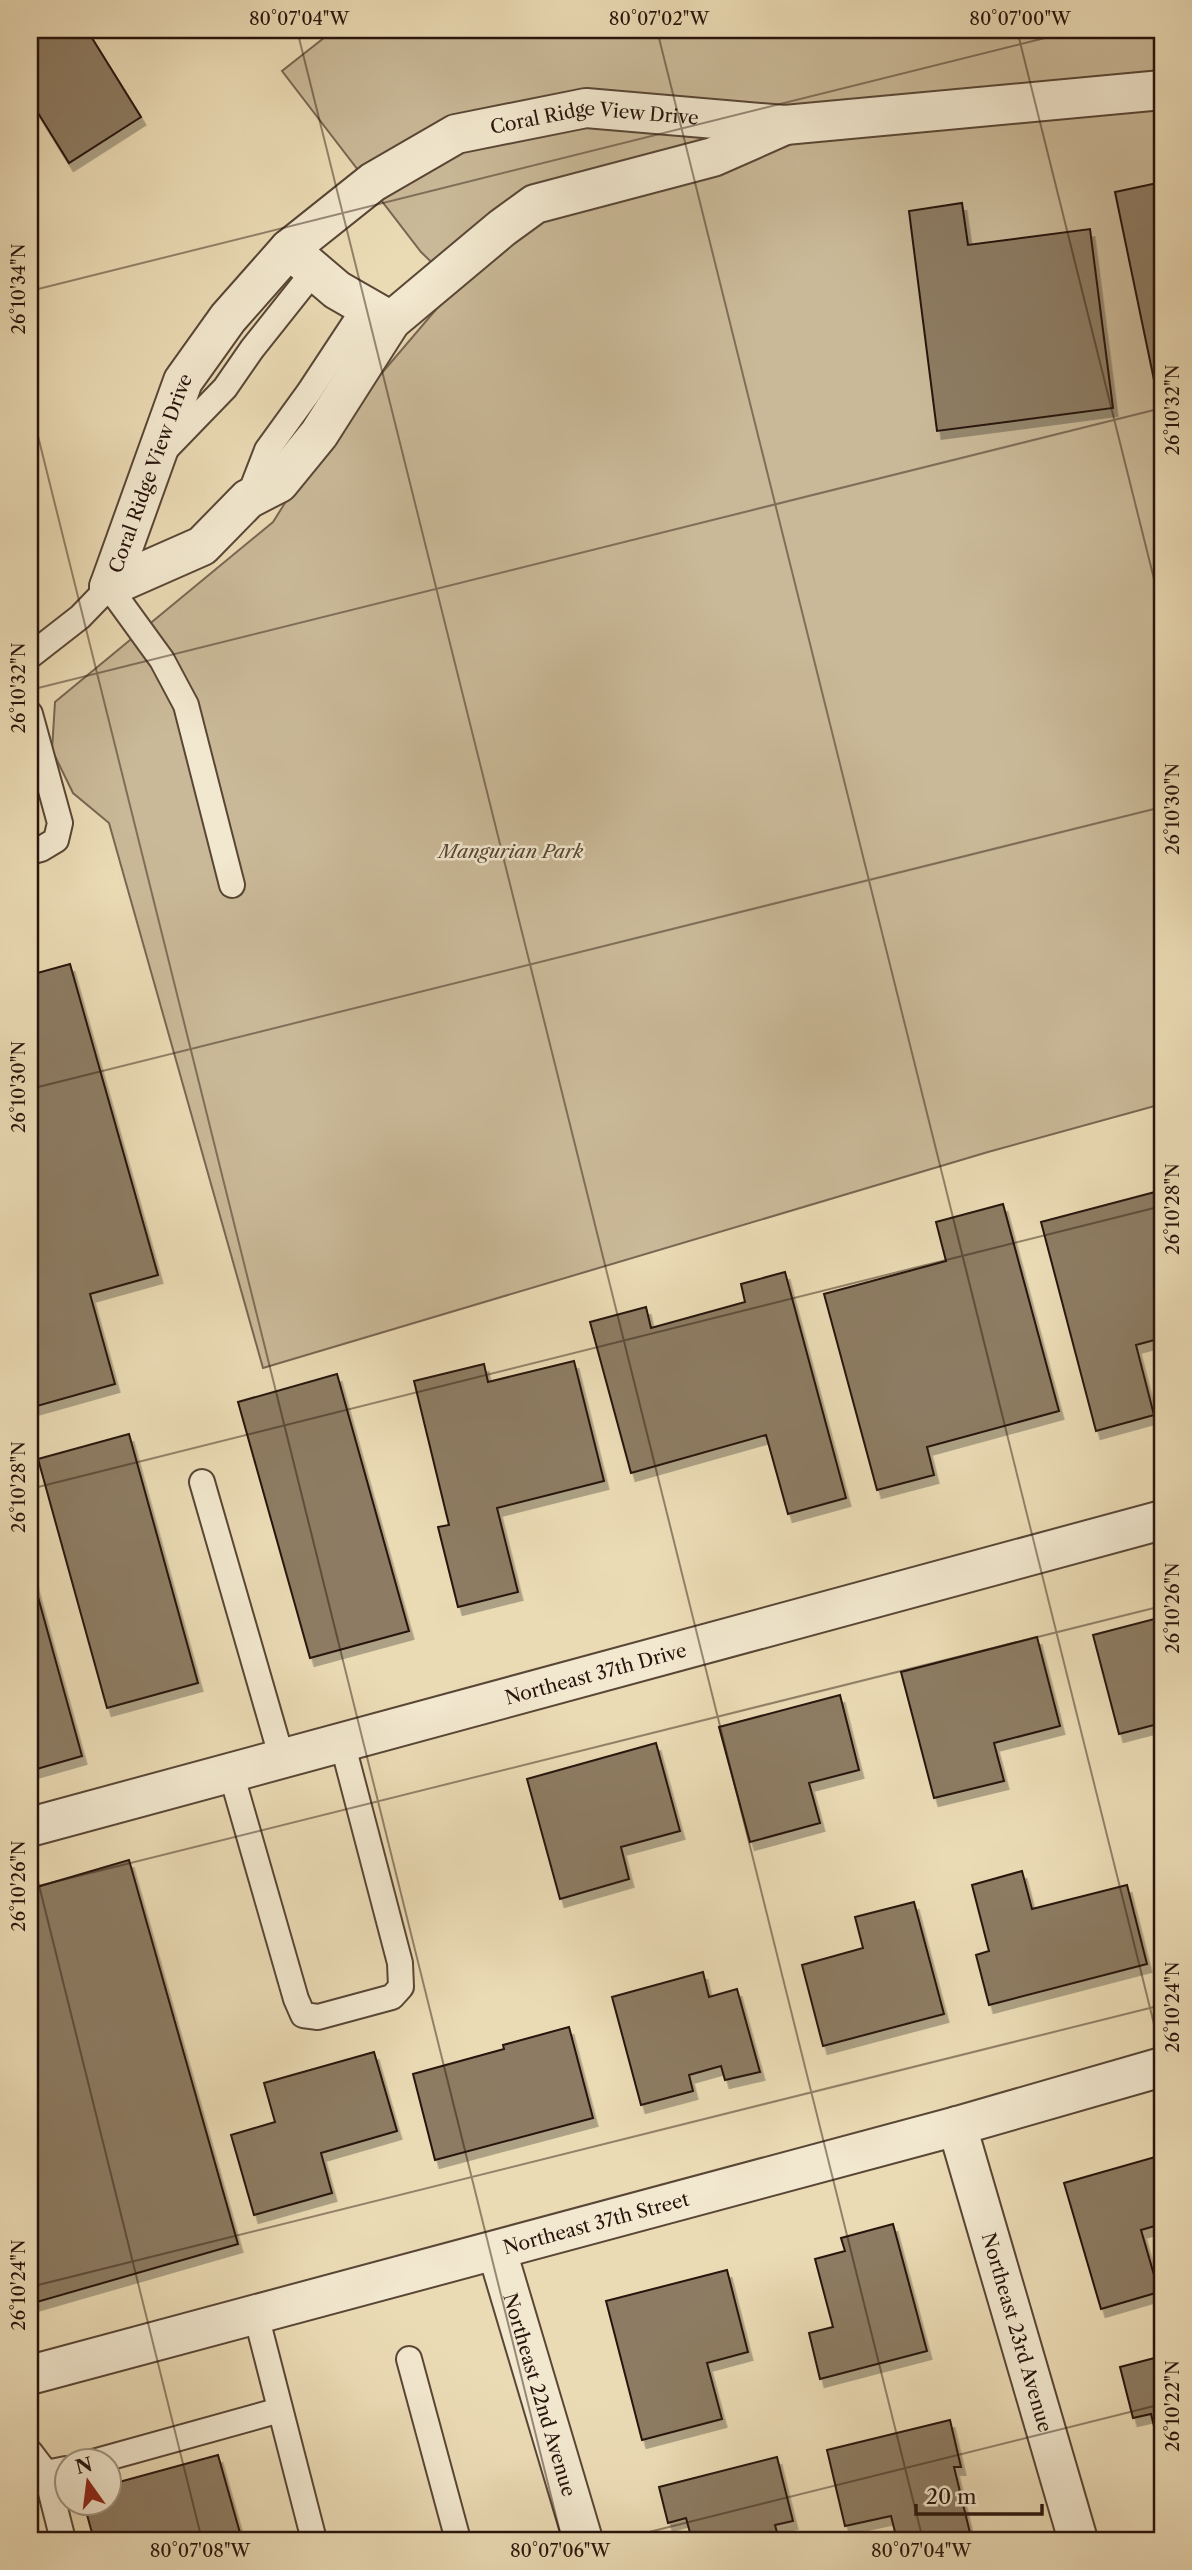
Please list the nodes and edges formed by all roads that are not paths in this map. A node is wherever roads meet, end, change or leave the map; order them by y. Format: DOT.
graph roads {
  1 [pos="1162,90"];
  2 [pos="785,125"];
  3 [pos="302,260"];
  4 [pos="378,314"];
  5 [pos="109,587"];
  6 [pos="30,656"];
  7 [pos="30,714"];
  8 [pos="30,852"];
  9 [pos="232,885"];
  10 [pos="202,1482"];
  11 [pos="1162,1520"];
  12 [pos="342,1742"];
  13 [pos="282,1759"];
  14 [pos="231,1773"];
  15 [pos="30,1827"];
  16 [pos="1162,2067"];
  17 [pos="957,2126"];
  18 [pos="497,2251"];
  19 [pos="256,2315"];
  20 [pos="409,2359"];
  21 [pos="30,2375"];
  22 [pos="280,2410"];
  23 [pos="30,2452"];
  24 [pos="122,2454"];
  25 [pos="52,2468"];
  26 [pos="61,2518"];
  27 [pos="63,2540"];
  28 [pos="314,2540"];
  29 [pos="458,2540"];
  30 [pos="583,2540"];
  31 [pos="1078,2540"];
  1 -- 2 [label="street, Coral Ridge View Drive"];
  2 -- 3 [label="street, Coral Ridge View Drive"];
  2 -- 4 [label="street, Coral Ridge View Drive"];
  3 -- 4 [label="street"];
  3 -- 5 [label="street, Coral Ridge View Drive"];
  4 -- 5 [label="street, Coral Ridge View Drive"];
  5 -- 6 [label="lane"];
  5 -- 9 [label="lane"];
  7 -- 8 [label="lane"];
  10 -- 13 [label="lane"];
  11 -- 12 [label="street, Northeast 37th Drive"];
  12 -- 13 [label="street, Northeast 37th Drive"];
  12 -- 14 [label="lane"];
  13 -- 14 [label="street, Northeast 37th Drive"];
  14 -- 15 [label="street, Northeast 37th Drive"];
  16 -- 17 [label="street, Northeast 37th Street"];
  17 -- 18 [label="street, Northeast 37th Street"];
  17 -- 31 [label="street, Northeast 23rd Avenue"];
  18 -- 19 [label="street, Northeast 37th Street"];
  18 -- 30 [label="street, Northeast 22nd Avenue"];
  19 -- 21 [label="street, Northeast 37th Street"];
  19 -- 22 [label="lane"];
  20 -- 29 [label="lane"];
  22 -- 24 [label="lane"];
  22 -- 28 [label="lane"];
  23 -- 25 [label="lane"];
  26 -- 27 [label="lane"];
}
